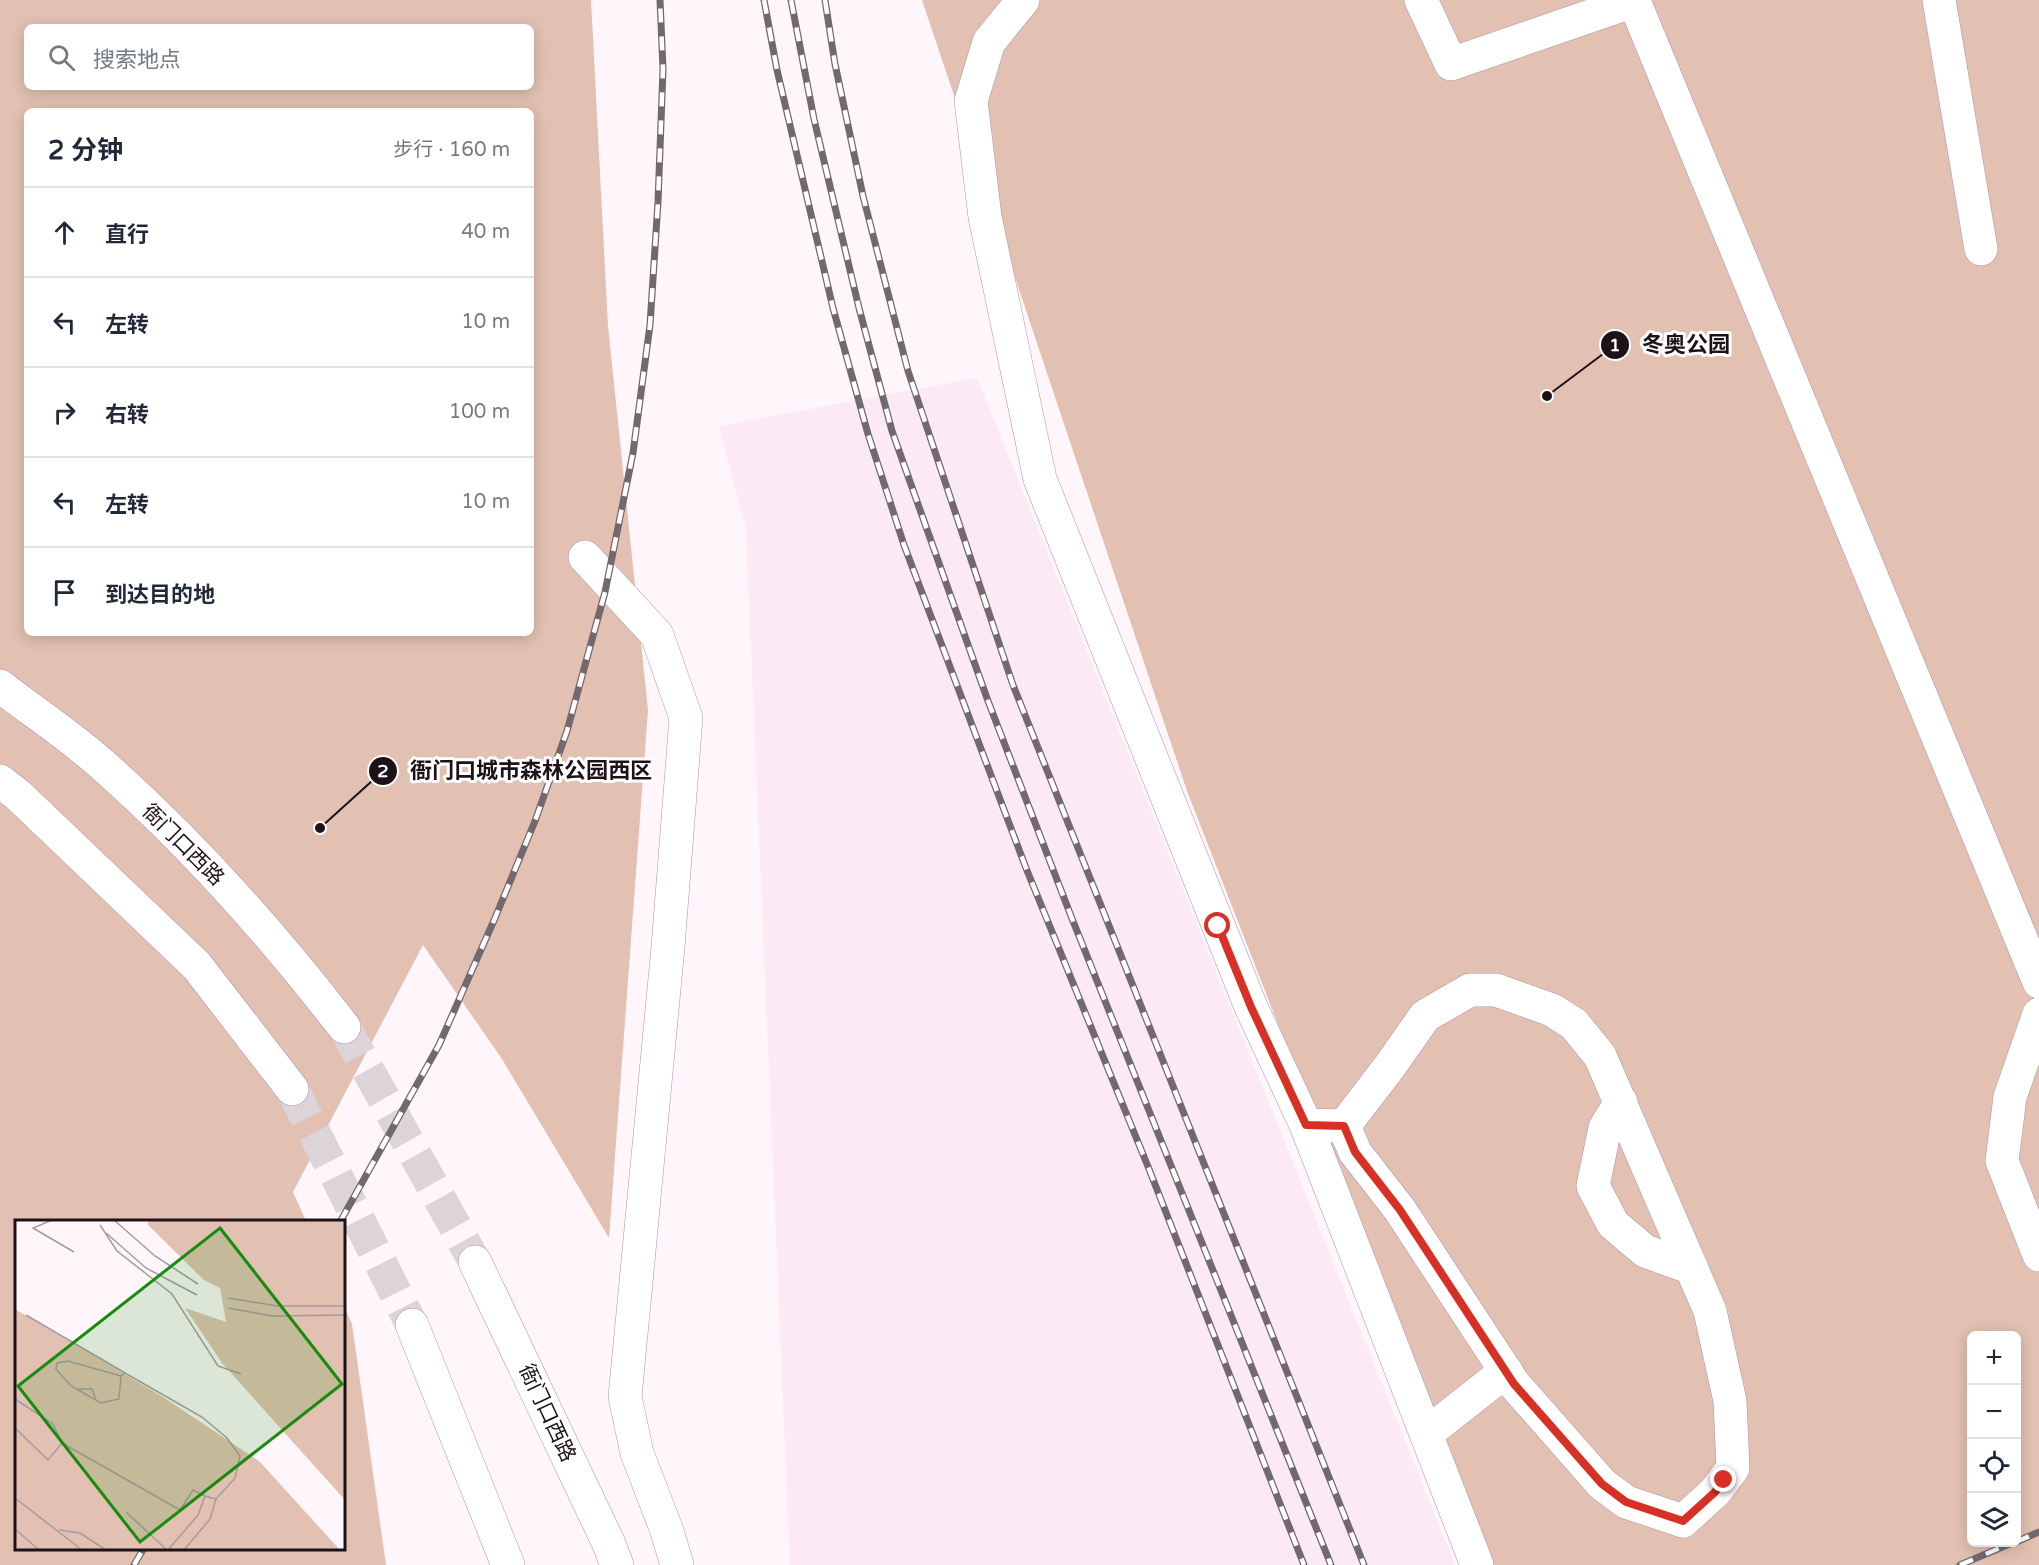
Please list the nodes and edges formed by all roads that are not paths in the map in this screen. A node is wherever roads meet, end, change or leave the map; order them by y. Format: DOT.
graph roads {
  1 [pos="1023,0"];
  2 [pos="1420,0"];
  3 [pos="1940,0"];
  4 [pos="1981,249"];
  5 [pos="585,557"];
  6 [pos="0,686"];
  7 [pos="0,781"];
  8 [pos="2039,982"];
  9 [pos="2039,1014"];
  10 [pos="344,1027"];
  11 [pos="292,1089"];
  12 [pos="1621,1102"];
  13 [pos="1306,1125"];
  14 [pos="1344,1126"];
  15 [pos="2039,1255"];
  16 [pos="475,1262"];
  17 [pos="1692,1268"];
  18 [pos="412,1325"];
  19 [pos="1506,1371"];
  20 [pos="1426,1434"];
  21 [pos="508,1565"];
  22 [pos="617,1565"];
  23 [pos="677,1565"];
  24 [pos="1477,1565"];
  1 -- 13 [label="street"];
  2 -- 8 [label="street"];
  3 -- 4 [label="street"];
  5 -- 23 [label="street"];
  6 -- 10 [label="street, 衙门口西路"];
  7 -- 11 [label="street"];
  9 -- 15 [label="street"];
  12 -- 14 [label="street"];
  12 -- 17 [label="street"];
  12 -- 17 [label="street"];
  13 -- 14 [label="street"];
  13 -- 20 [label="street"];
  14 -- 19 [label="street"];
  16 -- 22 [label="street, 衙门口西路"];
  17 -- 19 [label="street"];
  18 -- 21 [label="street"];
  19 -- 20 [label="street"];
  20 -- 24 [label="street"];
}
